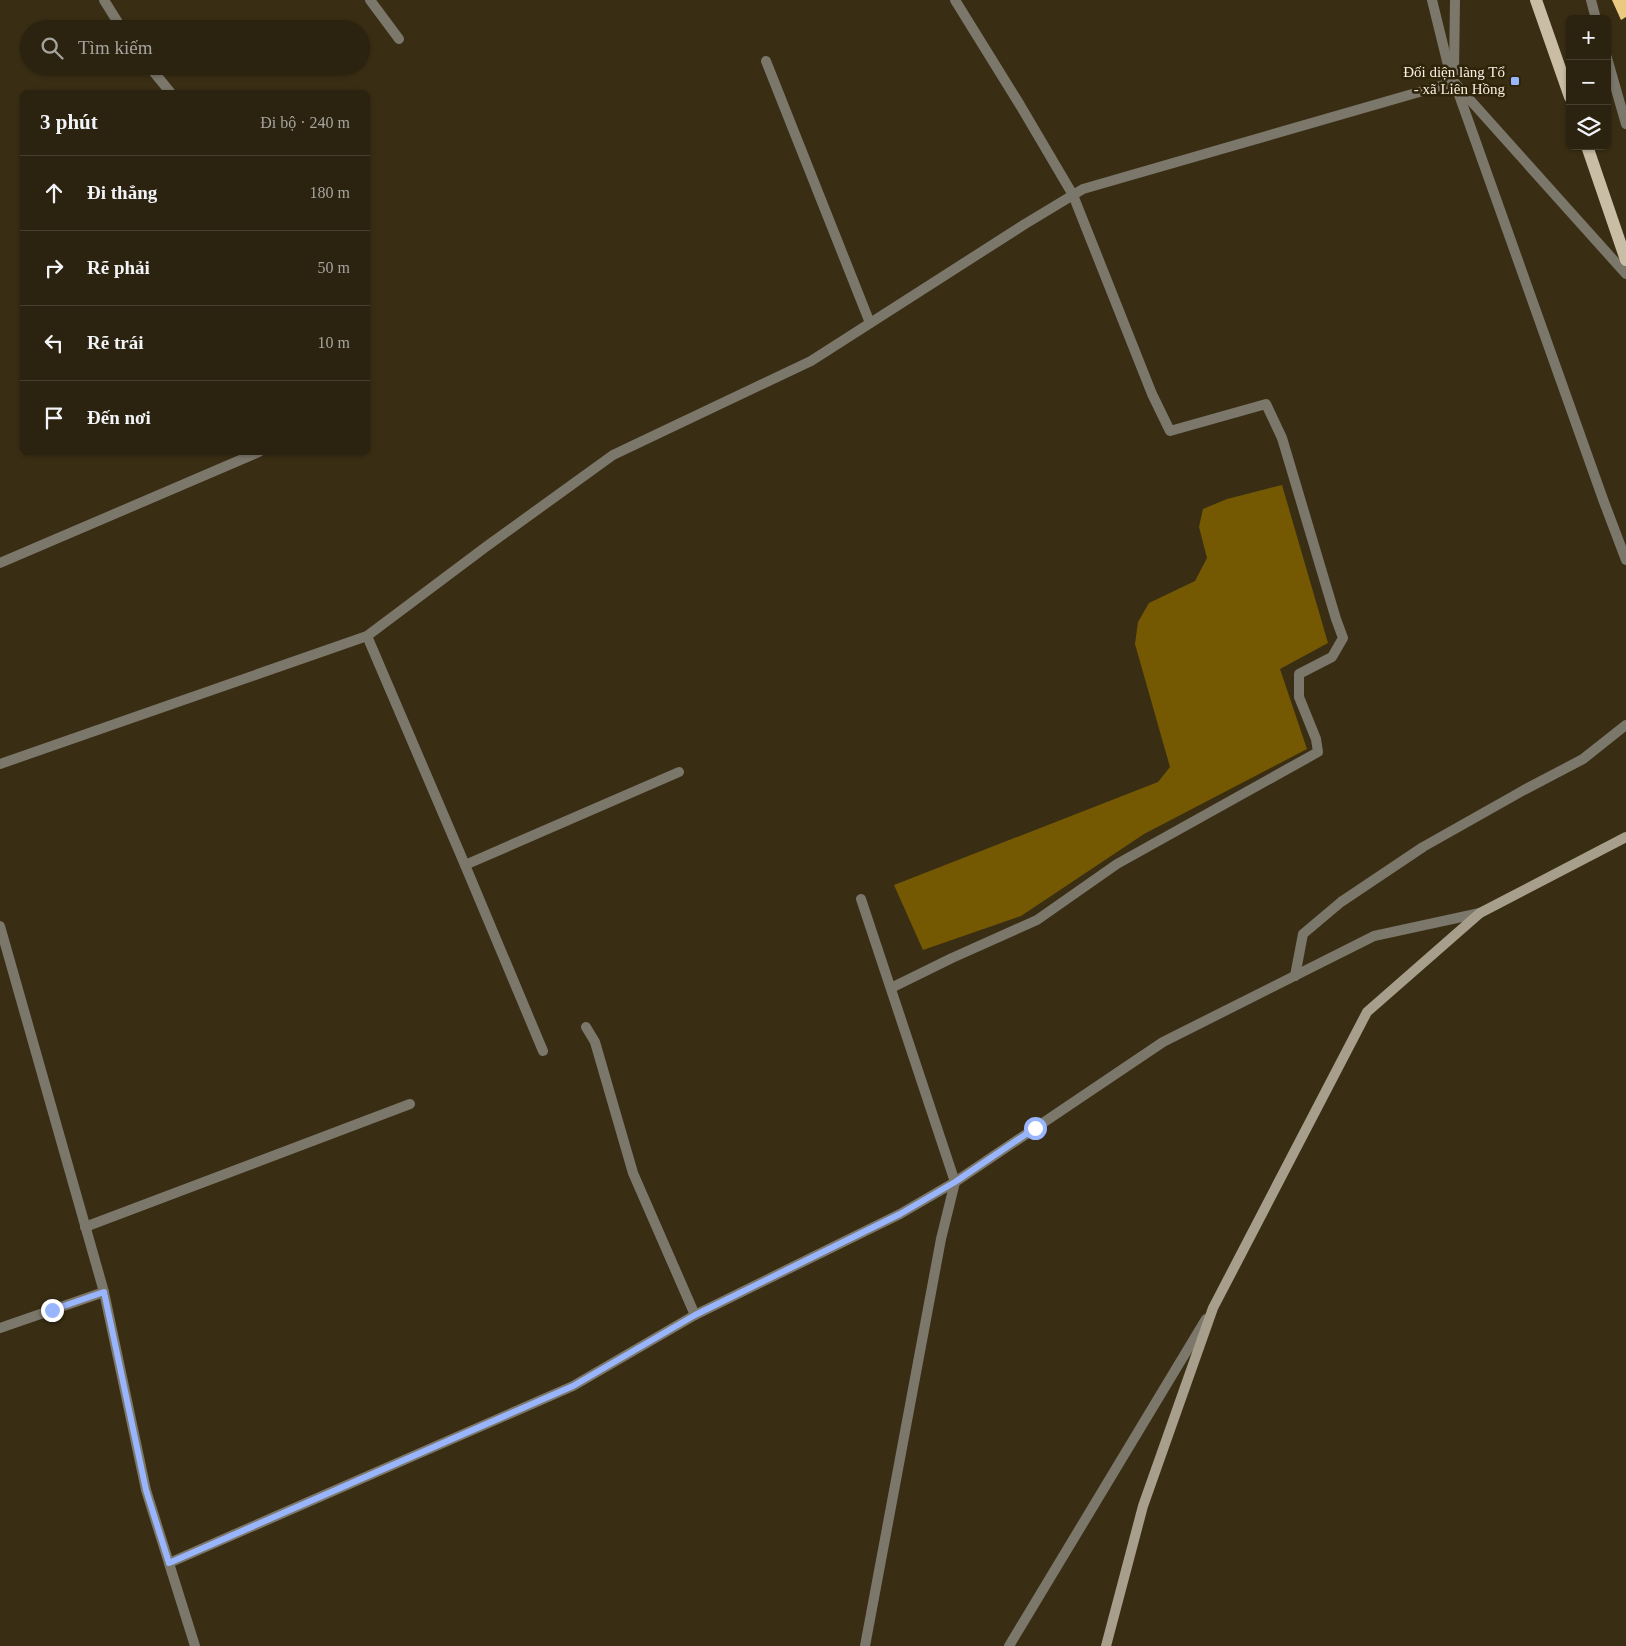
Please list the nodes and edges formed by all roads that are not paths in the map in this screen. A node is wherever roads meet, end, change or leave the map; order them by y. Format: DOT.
graph roads {
  1 [pos="104,0"];
  2 [pos="370,0"];
  3 [pos="955,0"];
  4 [pos="1432,0"];
  5 [pos="1455,0"];
  6 [pos="1536,0"];
  7 [pos="1591,0"];
  8 [pos="1595,15"];
  9 [pos="116,20"];
  10 [pos="399,39"];
  11 [pos="1608,60"];
  12 [pos="766,61"];
  13 [pos="156,75"];
  14 [pos="1454,82"];
  15 [pos="1566,86"];
  16 [pos="168,90"];
  17 [pos="1626,124"];
  18 [pos="1588,150"];
  19 [pos="1073,195"];
  20 [pos="1626,260"];
  21 [pos="1626,274"];
  22 [pos="870,323"];
  23 [pos="252,455"];
  24 [pos="1626,560"];
  25 [pos="0,563"];
  26 [pos="368,636"];
  27 [pos="1626,725"];
  28 [pos="0,764"];
  29 [pos="679,772"];
  30 [pos="1626,837"];
  31 [pos="465,865"];
  32 [pos="861,899"];
  33 [pos="1480,913"];
  34 [pos="0,926"];
  35 [pos="1295,976"];
  36 [pos="891,988"];
  37 [pos="586,1027"];
  38 [pos="543,1051"];
  39 [pos="410,1104"];
  40 [pos="955,1182"];
  41 [pos="85,1227"];
  42 [pos="104,1292"];
  43 [pos="1213,1308"];
  44 [pos="695,1315"];
  45 [pos="0,1328"];
  46 [pos="169,1563"];
  47 [pos="195,1646"];
  48 [pos="865,1646"];
  49 [pos="1009,1646"];
  50 [pos="1106,1646"];
  1 -- 9 [label="street"];
  2 -- 10 [label="street"];
  3 -- 19 [label="street"];
  4 -- 14 [label="street"];
  5 -- 14 [label="street"];
  6 -- 15 [label="main road"];
  7 -- 8 [label="street"];
  11 -- 17 [label="street"];
  12 -- 22 [label="street"];
  13 -- 16 [label="street"];
  14 -- 19 [label="street"];
  14 -- 21 [label="street"];
  14 -- 24 [label="street"];
  18 -- 20 [label="main road"];
  19 -- 22 [label="street"];
  19 -- 36 [label="street"];
  22 -- 26 [label="street"];
  23 -- 25 [label="street"];
  26 -- 28 [label="street"];
  26 -- 31 [label="street"];
  27 -- 35 [label="street"];
  29 -- 31 [label="street"];
  30 -- 33 [label="main road"];
  31 -- 38 [label="street"];
  32 -- 36 [label="street"];
  33 -- 35 [label="street"];
  33 -- 43 [label="main road"];
  34 -- 41 [label="street"];
  35 -- 40 [label="street"];
  36 -- 40 [label="street"];
  37 -- 44 [label="street"];
  39 -- 41 [label="street"];
  40 -- 44 [label="street"];
  40 -- 48 [label="street"];
  41 -- 42 [label="street"];
  42 -- 45 [label="street"];
  42 -- 46 [label="street"];
  43 -- 49 [label="street"];
  43 -- 50 [label="main road"];
  44 -- 46 [label="street"];
  46 -- 47 [label="street"];
}
